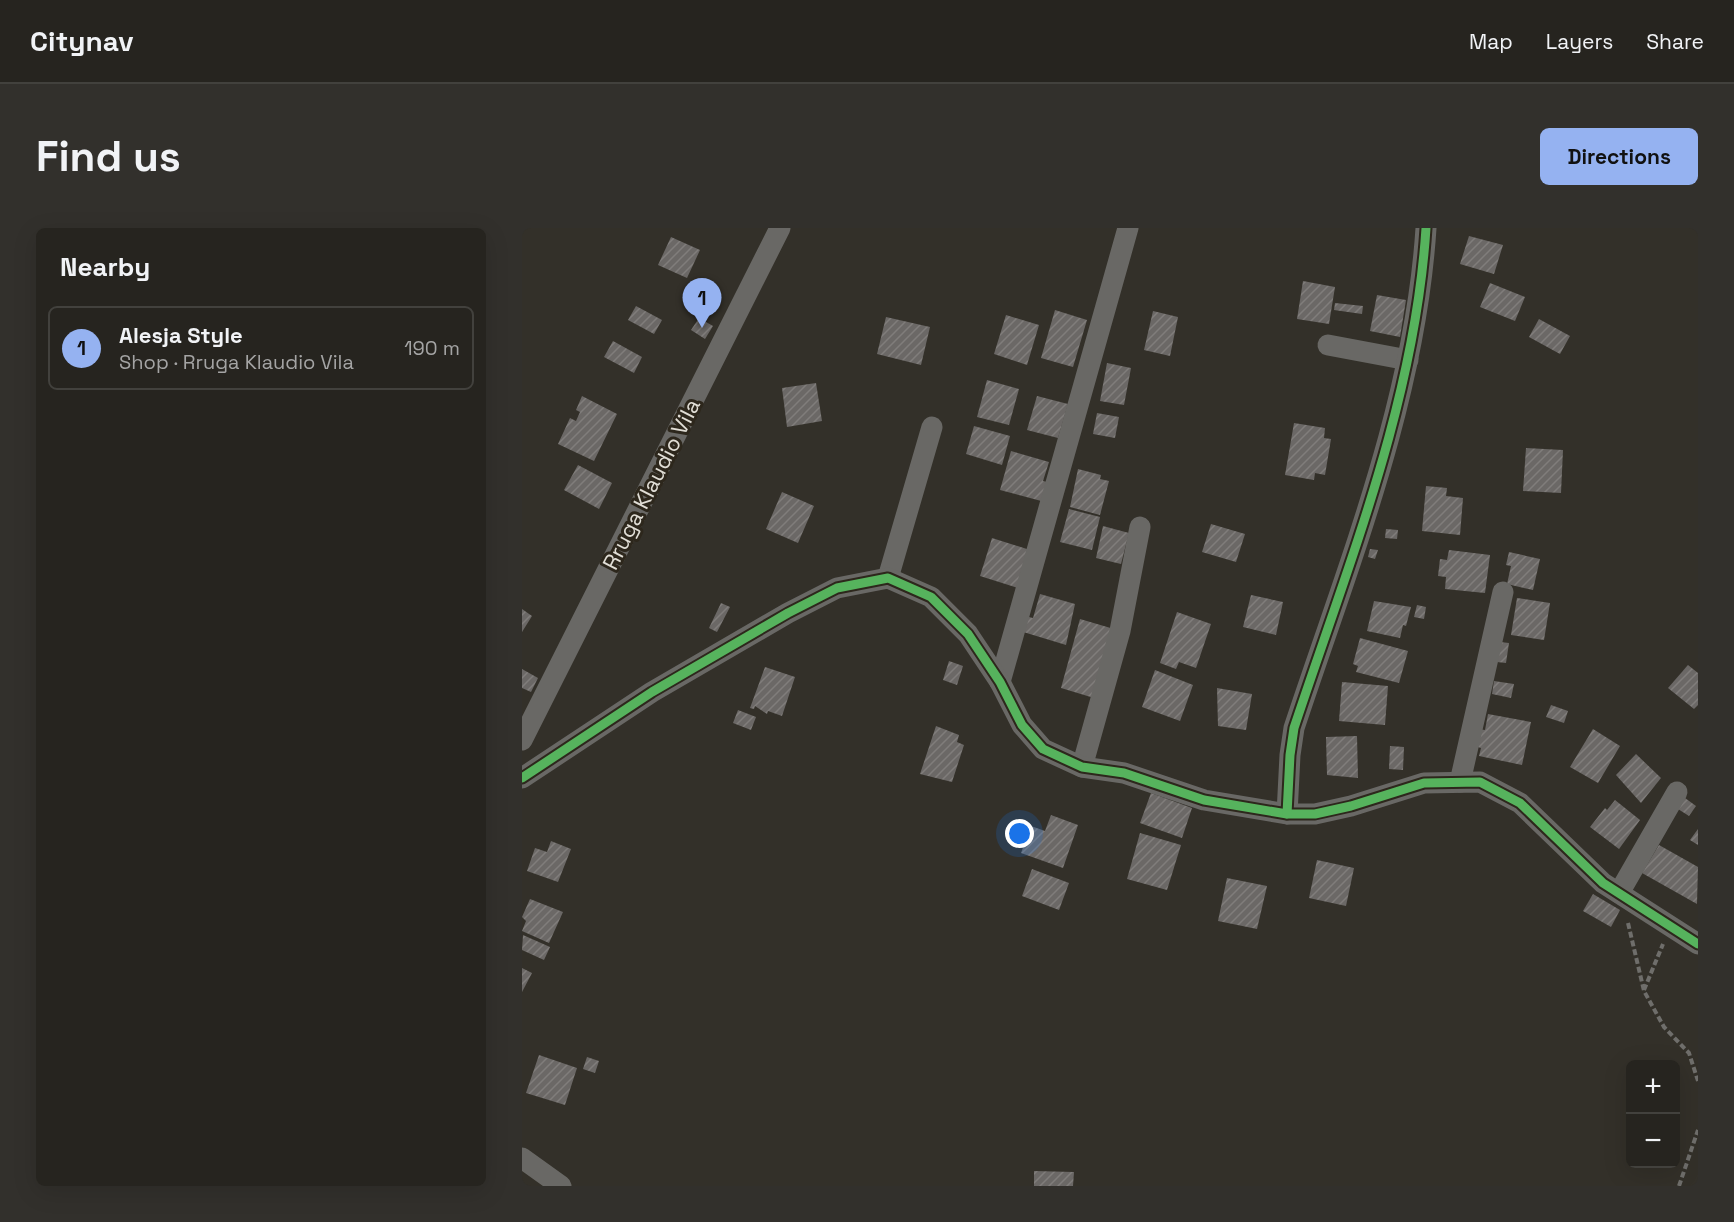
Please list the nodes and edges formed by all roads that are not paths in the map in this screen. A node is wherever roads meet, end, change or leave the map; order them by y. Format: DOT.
graph roads {
  1 [pos="780,228"];
  2 [pos="1128,228"];
  3 [pos="1426,228"];
  4 [pos="1328,345"];
  5 [pos="1408,360"];
  6 [pos="932,427"];
  7 [pos="1140,527"];
  8 [pos="888,578"];
  9 [pos="1503,592"];
  10 [pos="1000,682"];
  11 [pos="522,740"];
  12 [pos="1082,767"];
  13 [pos="522,778"];
  14 [pos="1460,782"];
  15 [pos="1677,792"];
  16 [pos="1287,814"];
  17 [pos="1623,896"];
  18 [pos="1698,944"];
  19 [pos="522,1158"];
  20 [pos="561,1186"];
  1 -- 11 [label="street, Rruga Klaudio Vila"];
  2 -- 10 [label="street"];
  3 -- 5 [label="street"];
  4 -- 5 [label="street"];
  5 -- 16 [label="street"];
  6 -- 8 [label="street"];
  7 -- 12 [label="street"];
  8 -- 10 [label="street"];
  8 -- 13 [label="street"];
  9 -- 14 [label="street"];
  10 -- 12 [label="street"];
  12 -- 16 [label="street"];
  14 -- 16 [label="street"];
  14 -- 17 [label="street"];
  15 -- 17 [label="street"];
  17 -- 18 [label="street"];
  19 -- 20 [label="street"];
}
